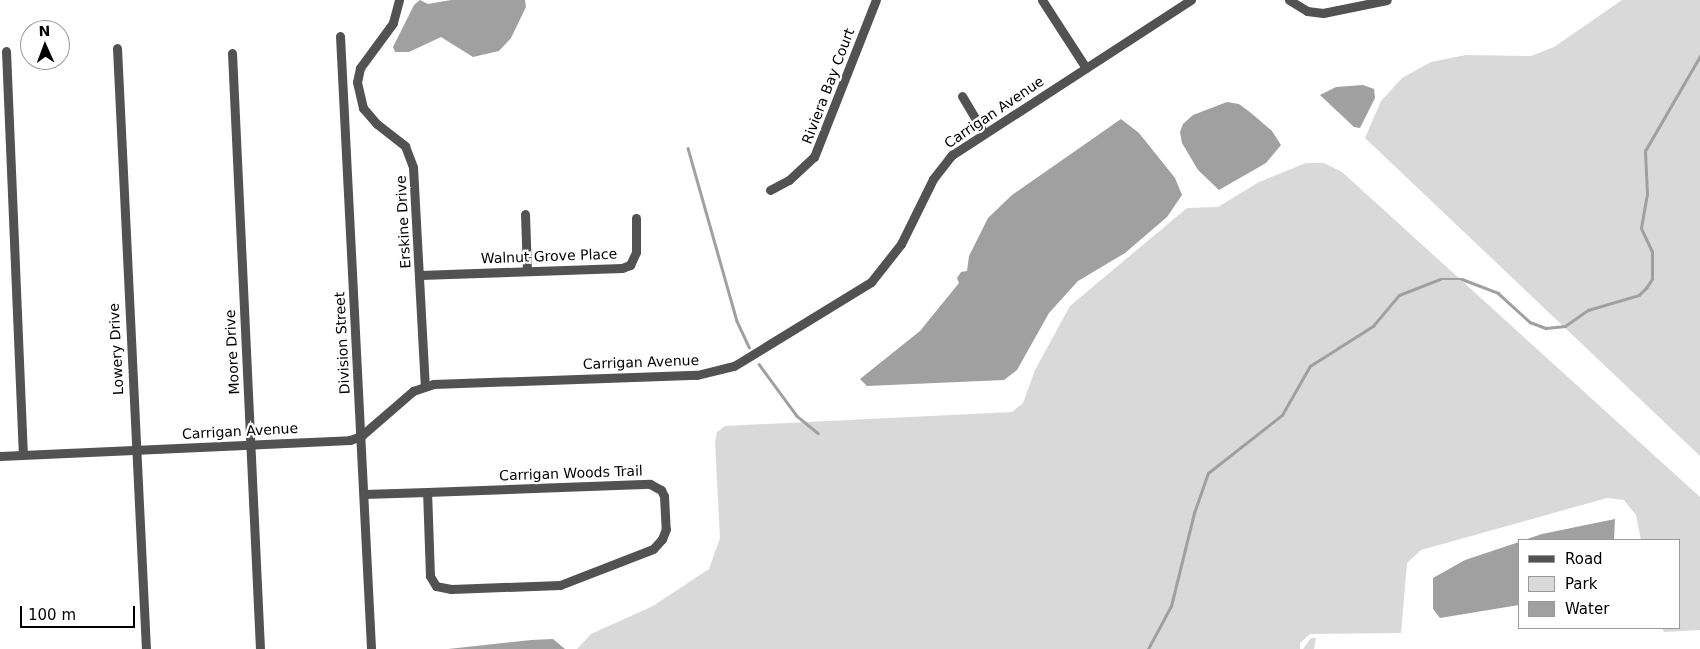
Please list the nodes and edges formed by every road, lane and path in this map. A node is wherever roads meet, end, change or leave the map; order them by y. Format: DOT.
graph roads {
  1 [pos="399,0"];
  2 [pos="876,0"];
  3 [pos="1042,0"];
  4 [pos="1192,0"];
  5 [pos="1289,0"];
  6 [pos="1387,0"];
  7 [pos="340,36"];
  8 [pos="117,48"];
  9 [pos="6,51"];
  10 [pos="232,53"];
  11 [pos="1086,68"];
  12 [pos="962,96"];
  13 [pos="984,133"];
  14 [pos="770,190"];
  15 [pos="525,214"];
  16 [pos="636,218"];
  17 [pos="527,271"];
  18 [pos="420,275"];
  19 [pos="425,386"];
  20 [pos="360,436"];
  21 [pos="250,444"];
  22 [pos="134,450"];
  23 [pos="23,455"];
  24 [pos="0,456"];
  25 [pos="427,492"];
  26 [pos="364,494"];
  27 [pos="146,649"];
  28 [pos="260,649"];
  29 [pos="371,649"];
  1 -- 18 [label="street, Erskine Drive"];
  2 -- 14 [label="street, Riviera Bay Court"];
  3 -- 11 [label="street"];
  4 -- 11 [label="street, Carrigan Avenue"];
  5 -- 6 [label="street"];
  7 -- 20 [label="street, Division Street"];
  8 -- 22 [label="street, Lowery Drive"];
  9 -- 23 [label="street"];
  10 -- 21 [label="street, Moore Drive"];
  11 -- 13 [label="street, Carrigan Avenue"];
  12 -- 13 [label="street"];
  13 -- 19 [label="street, Carrigan Avenue"];
  15 -- 17 [label="street"];
  16 -- 17 [label="street, Walnut Grove Place"];
  17 -- 18 [label="street, Walnut Grove Place"];
  18 -- 19 [label="street, Erskine Drive"];
  19 -- 20 [label="street, Carrigan Avenue"];
  20 -- 21 [label="street, Carrigan Avenue"];
  20 -- 26 [label="street, Division Street"];
  21 -- 22 [label="street, Carrigan Avenue"];
  21 -- 28 [label="street, Moore Drive"];
  22 -- 23 [label="street, Carrigan Avenue"];
  22 -- 27 [label="street, Lowery Drive"];
  23 -- 24 [label="street, Carrigan Avenue"];
  25 -- 25 [label="street, Carrigan Woods Trail"];
  25 -- 26 [label="street, Carrigan Woods Trail"];
  26 -- 29 [label="street, Division Street"];
}
